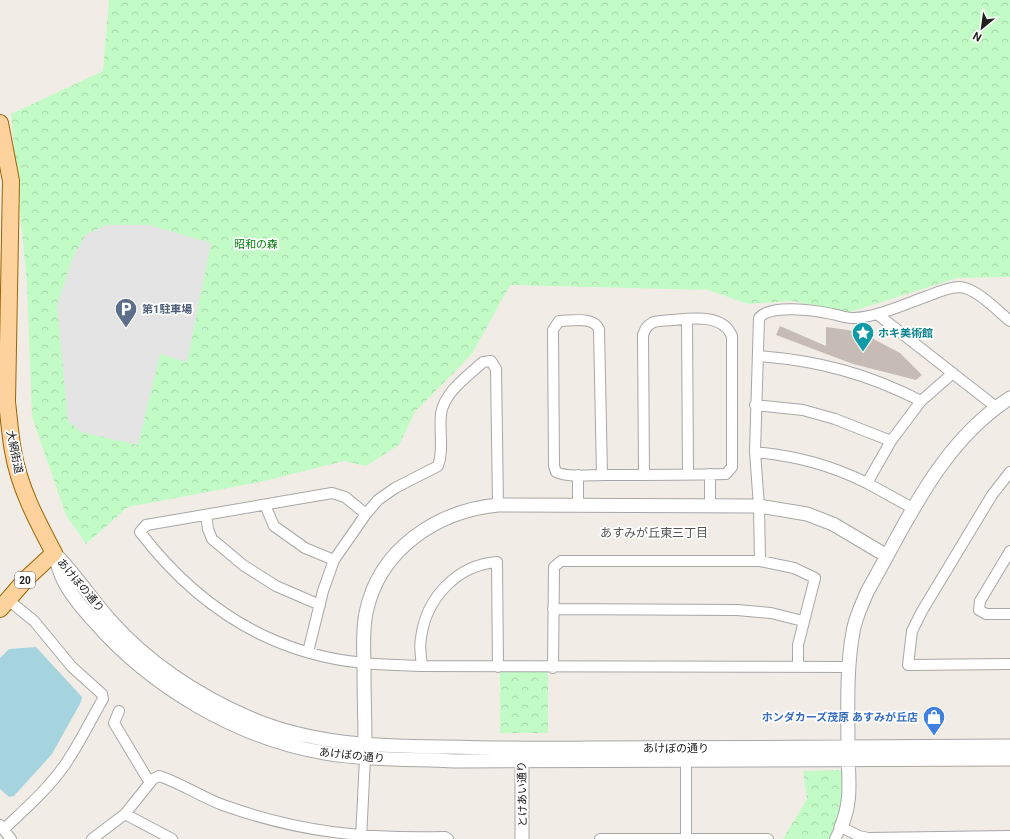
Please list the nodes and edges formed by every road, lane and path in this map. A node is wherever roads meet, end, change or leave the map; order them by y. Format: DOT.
graph roads {
  1 [pos="0,123"];
  2 [pos="877,314"];
  3 [pos="687,319"];
  4 [pos="1010,321"];
  5 [pos="758,356"];
  6 [pos="953,373"];
  7 [pos="1010,398"];
  8 [pos="921,402"];
  9 [pos="755,405"];
  10 [pos="996,407"];
  11 [pos="891,441"];
  12 [pos="756,452"];
  13 [pos="1010,472"];
  14 [pos="688,474"];
  15 [pos="710,474"];
  16 [pos="578,475"];
  17 [pos="602,475"];
  18 [pos="644,476"];
  19 [pos="868,483"];
  20 [pos="710,504"];
  21 [pos="265,505"];
  22 [pos="498,505"];
  23 [pos="578,506"];
  24 [pos="759,506"];
  25 [pos="914,509"];
  26 [pos="366,514"];
  27 [pos="206,515"];
  28 [pos="1010,552"];
  29 [pos="54,553"];
  30 [pos="888,556"];
  31 [pos="334,560"];
  32 [pos="760,561"];
  33 [pos="4,604"];
  34 [pos="320,605"];
  35 [pos="553,609"];
  36 [pos="1010,614"];
  37 [pos="803,621"];
  38 [pos="308,652"];
  39 [pos="364,663"];
  40 [pos="1010,664"];
  41 [pos="422,666"];
  42 [pos="498,667"];
  43 [pos="798,667"];
  44 [pos="850,667"];
  45 [pos="553,668"];
  46 [pos="119,711"];
  47 [pos="1010,746"];
  48 [pos="365,752"];
  49 [pos="848,754"];
  50 [pos="522,755"];
  51 [pos="1010,759"];
  52 [pos="686,761"];
  53 [pos="150,783"];
  54 [pos="126,814"];
  55 [pos="2,827"];
  56 [pos="841,827"];
  57 [pos="311,834"];
  58 [pos="1007,837"];
  59 [pos="361,838"];
  60 [pos="686,838"];
  61 [pos="887,838"];
  62 [pos="11,839"];
  63 [pos="92,839"];
  64 [pos="172,839"];
  65 [pos="406,839"];
  66 [pos="448,839"];
  67 [pos="522,839"];
  68 [pos="600,839"];
  69 [pos="768,839"];
  70 [pos="835,839"];
  1 -- 29 [label="main road, 大網街道"];
  2 -- 4 [label="street"];
  2 -- 5 [label="street"];
  2 -- 6 [label="street"];
  3 -- 14 [label="street"];
  3 -- 15 [label="street"];
  3 -- 18 [label="street"];
  5 -- 8 [label="street"];
  5 -- 9 [label="street"];
  6 -- 8 [label="street"];
  6 -- 10 [label="street"];
  7 -- 10 [label="street"];
  8 -- 11 [label="street"];
  9 -- 11 [label="street"];
  9 -- 12 [label="street"];
  10 -- 25 [label="street"];
  11 -- 19 [label="street"];
  12 -- 19 [label="street"];
  12 -- 24 [label="street"];
  13 -- 40 [label="street"];
  14 -- 15 [label="street"];
  14 -- 18 [label="street"];
  15 -- 20 [label="street"];
  16 -- 17 [label="street"];
  16 -- 17 [label="street"];
  16 -- 23 [label="street"];
  17 -- 18 [label="street"];
  19 -- 25 [label="street"];
  20 -- 23 [label="street"];
  20 -- 24 [label="street"];
  21 -- 26 [label="street"];
  21 -- 27 [label="street"];
  21 -- 31 [label="street"];
  22 -- 23 [label="street"];
  22 -- 26 [label="street"];
  22 -- 39 [label="street"];
  24 -- 30 [label="street"];
  24 -- 32 [label="street"];
  25 -- 30 [label="street"];
  26 -- 31 [label="street"];
  27 -- 34 [label="street"];
  27 -- 38 [label="street"];
  28 -- 36 [label="street"];
  29 -- 33 [label="main road, 20"];
  29 -- 48 [label="street, あけぼの通り"];
  30 -- 44 [label="street"];
  31 -- 34 [label="street"];
  32 -- 35 [label="street"];
  32 -- 37 [label="street"];
  33 -- 55 [label="street"];
  34 -- 38 [label="street"];
  35 -- 37 [label="street"];
  35 -- 45 [label="street"];
  37 -- 43 [label="street"];
  38 -- 39 [label="street"];
  39 -- 41 [label="street"];
  39 -- 48 [label="street"];
  41 -- 42 [label="street"];
  41 -- 42 [label="street"];
  42 -- 45 [label="street"];
  43 -- 44 [label="street"];
  43 -- 45 [label="street"];
  44 -- 49 [label="street"];
  46 -- 53 [label="street"];
  47 -- 49 [label="street, あけぼの通り"];
  48 -- 50 [label="street, あけぼの通り"];
  48 -- 59 [label="street"];
  49 -- 50 [label="street, あけぼの通り"];
  49 -- 51 [label="street, あけぼの通り"];
  49 -- 52 [label="street, あけぼの通り"];
  49 -- 56 [label="street"];
  50 -- 52 [label="street, あけぼの通り"];
  50 -- 67 [label="street, とけあい通り"];
  52 -- 60 [label="street"];
  53 -- 54 [label="street"];
  53 -- 57 [label="street"];
  54 -- 63 [label="street"];
  54 -- 64 [label="street"];
  55 -- 62 [label="street"];
  56 -- 61 [label="street"];
  56 -- 70 [label="street"];
  57 -- 59 [label="street"];
  58 -- 61 [label="street"];
  59 -- 65 [label="street"];
  60 -- 68 [label="street"];
  60 -- 69 [label="street"];
  65 -- 66 [label="street"];
}
